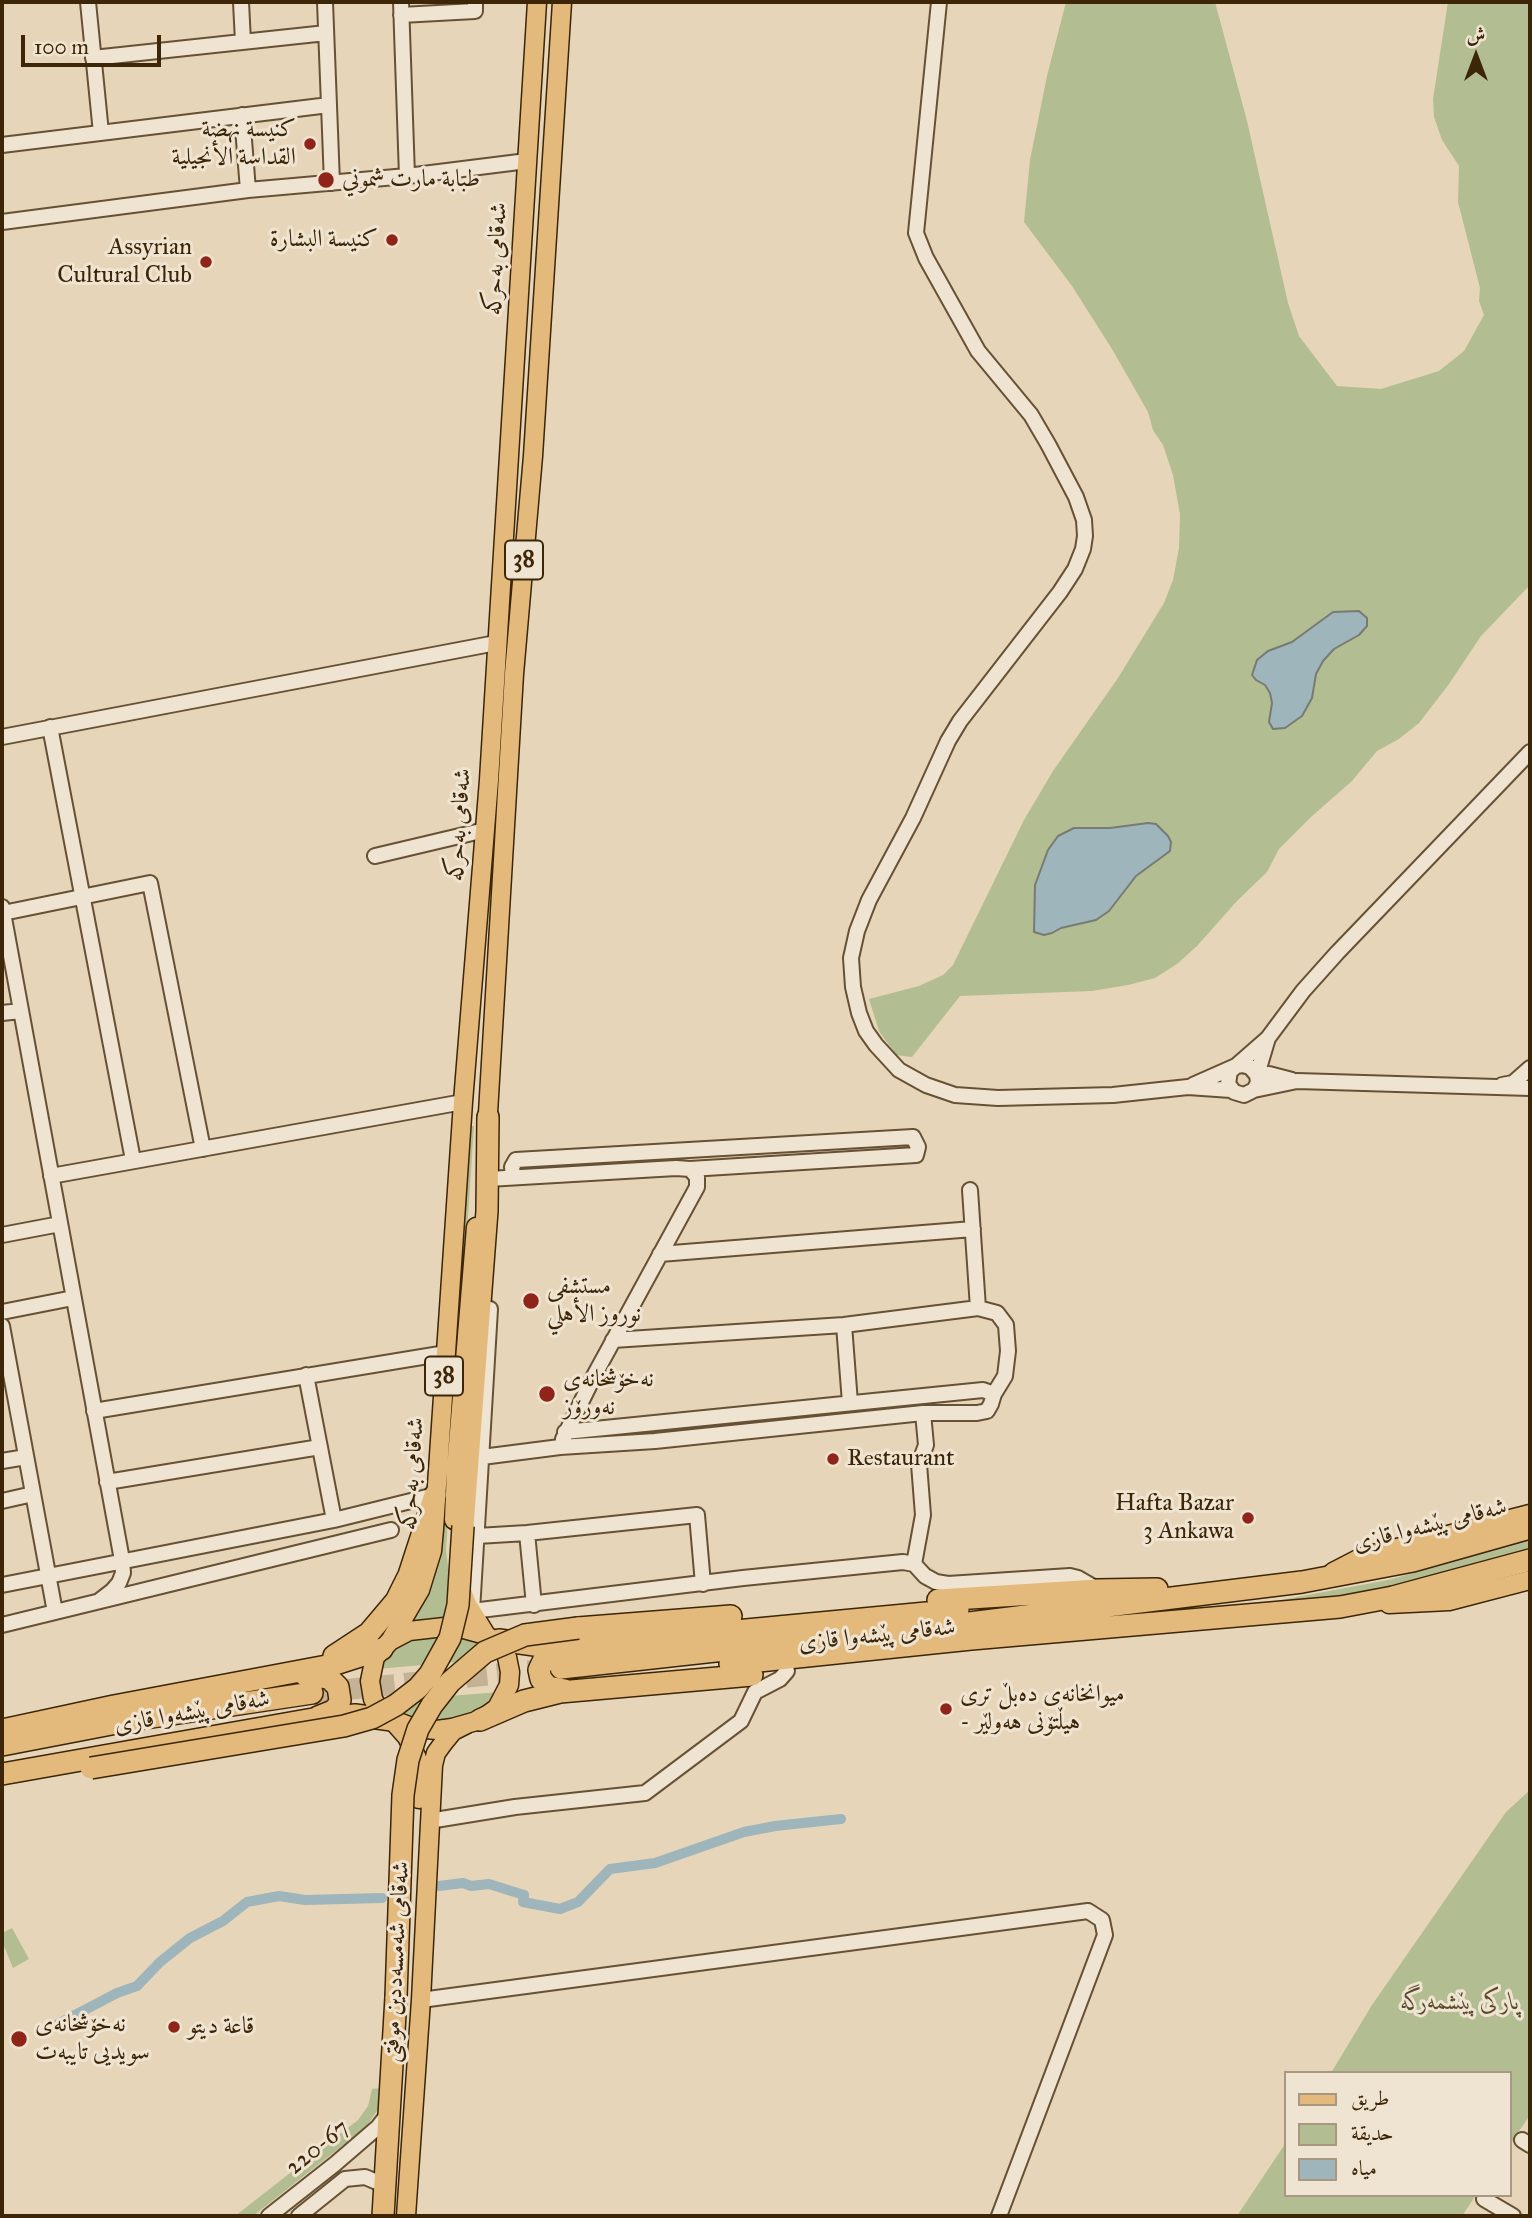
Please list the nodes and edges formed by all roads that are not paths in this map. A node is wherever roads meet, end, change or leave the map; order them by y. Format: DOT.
graph roads {
  1 [pos="88,2"];
  2 [pos="241,2"];
  3 [pos="325,2"];
  4 [pos="475,2"];
  5 [pos="537,2"];
  6 [pos="562,2"];
  7 [pos="939,2"];
  8 [pos="401,8"];
  9 [pos="326,33"];
  10 [pos="243,42"];
  11 [pos="93,58"];
  12 [pos="329,105"];
  13 [pos="242,115"];
  14 [pos="101,133"];
  15 [pos="2,145"];
  16 [pos="527,161"];
  17 [pos="407,176"];
  18 [pos="332,183"];
  19 [pos="248,190"];
  20 [pos="2,222"];
  21 [pos="496,643"];
  22 [pos="50,727"];
  23 [pos="2,737"];
  24 [pos="1530,752"];
  25 [pos="485,830"];
  26 [pos="375,856"];
  27 [pos="82,896"];
  28 [pos="2,910"];
  29 [pos="21,1011"];
  30 [pos="2,1013"];
  31 [pos="1268,1038"];
  32 [pos="1236,1066"];
  33 [pos="1530,1068"];
  34 [pos="1257,1075"];
  35 [pos="1297,1081"];
  36 [pos="1188,1087"];
  37 [pos="1490,1087"];
  38 [pos="1530,1088"];
  39 [pos="1231,1090"];
  40 [pos="1254,1090"];
  41 [pos="463,1102"];
  42 [pos="488,1117"];
  43 [pos="203,1149"];
  44 [pos="133,1160"];
  45 [pos="690,1169"];
  46 [pos="51,1176"];
  47 [pos="513,1178"];
  48 [pos="488,1179"];
  49 [pos="970,1190"];
  50 [pos="60,1224"];
  51 [pos="973,1229"];
  52 [pos="2,1235"];
  53 [pos="660,1254"];
  54 [pos="484,1258"];
  55 [pos="74,1298"];
  56 [pos="978,1308"];
  57 [pos="2,1312"];
  58 [pos="844,1325"];
  59 [pos="2,1326"];
  60 [pos="613,1340"];
  61 [pos="446,1353"];
  62 [pos="306,1375"];
  63 [pos="7,1383"];
  64 [pos="993,1394"];
  65 [pos="850,1403"];
  66 [pos="94,1411"];
  67 [pos="923,1413"];
  68 [pos="565,1432"];
  69 [pos="320,1447"];
  70 [pos="560,1447"];
  71 [pos="26,1457"];
  72 [pos="482,1457"];
  73 [pos="2,1461"];
  74 [pos="107,1482"];
  75 [pos="33,1494"];
  76 [pos="435,1495"];
  77 [pos="2,1501"];
  78 [pos="334,1520"];
  79 [pos="1528,1522"];
  80 [pos="391,1530"];
  81 [pos="470,1531"];
  82 [pos="527,1533"];
  83 [pos="122,1560"];
  84 [pos="1530,1560"];
  85 [pos="914,1564"];
  86 [pos="49,1575"];
  87 [pos="1530,1580"];
  88 [pos="1305,1581"];
  89 [pos="703,1584"];
  90 [pos="2,1585"];
  91 [pos="1202,1589"];
  92 [pos="1098,1590"];
  93 [pos="99,1601"];
  94 [pos="534,1605"];
  95 [pos="1340,1607"];
  96 [pos="471,1611"];
  97 [pos="55,1612"];
  98 [pos="1283,1612"];
  99 [pos="2,1625"];
  100 [pos="490,1637"];
  101 [pos="386,1645"];
  102 [pos="787,1671"];
  103 [pos="566,1672"];
  104 [pos="278,1676"];
  105 [pos="253,1681"];
  106 [pos="313,1706"];
  107 [pos="392,1720"];
  108 [pos="473,1722"];
  109 [pos="2,1730"];
  110 [pos="2,1745"];
  111 [pos="2,1760"];
  112 [pos="2,1774"];
  113 [pos="2,1787"];
  114 [pos="429,1821"];
  115 [pos="421,2000"];
  116 [pos="391,2110"];
  117 [pos="335,2164"];
  118 [pos="345,2179"];
  119 [pos="384,2185"];
  120 [pos="1484,2199"];
  121 [pos="269,2216"];
  122 [pos="299,2216"];
  123 [pos="383,2216"];
  124 [pos="393,2216"];
  125 [pos="406,2216"];
  126 [pos="999,2216"];
  127 [pos="1513,2216"];
  1 -- 11 [label="street"];
  2 -- 10 [label="street"];
  3 -- 9 [label="street"];
  4 -- 8 [label="street"];
  5 -- 16 [label="main road, شەقامی بەحرکە / 38"];
  6 -- 42 [label="main road, شەقامی بەحرکە / 38"];
  7 -- 36 [label="street"];
  8 -- 17 [label="street"];
  9 -- 10 [label="street"];
  9 -- 12 [label="street"];
  10 -- 11 [label="street"];
  11 -- 14 [label="street"];
  12 -- 13 [label="street"];
  12 -- 18 [label="street"];
  13 -- 14 [label="street"];
  13 -- 19 [label="street"];
  14 -- 15 [label="street"];
  16 -- 17 [label="street"];
  16 -- 21 [label="main road, شەقامی بەحرکە / 38"];
  17 -- 18 [label="street"];
  18 -- 19 [label="street"];
  19 -- 20 [label="street"];
  21 -- 22 [label="street"];
  21 -- 25 [label="main road, شەقامی بەحرکە / 38"];
  22 -- 23 [label="street"];
  22 -- 27 [label="street"];
  24 -- 31 [label="street"];
  25 -- 26 [label="street"];
  25 -- 41 [label="main road, شەقامی بەحرکە / 38"];
  27 -- 28 [label="street"];
  27 -- 43 [label="street"];
  27 -- 44 [label="street"];
  28 -- 29 [label="street"];
  29 -- 30 [label="street"];
  29 -- 46 [label="street"];
  31 -- 32 [label="street"];
  31 -- 34 [label="street"];
  32 -- 34 [label="street"];
  32 -- 36 [label="street"];
  32 -- 39 [label="street"];
  33 -- 37 [label="street"];
  34 -- 35 [label="street"];
  34 -- 40 [label="street"];
  35 -- 37 [label="street"];
  35 -- 40 [label="street"];
  36 -- 39 [label="street"];
  37 -- 38 [label="street"];
  39 -- 40 [label="street"];
  41 -- 43 [label="street"];
  41 -- 61 [label="main road, شەقامی بەحرکە / 38"];
  42 -- 48 [label="highway"];
  42 -- 96 [label="main road, شەقامی بەحرکە / 38"];
  43 -- 44 [label="street"];
  44 -- 46 [label="street"];
  45 -- 47 [label="street"];
  45 -- 47 [label="street"];
  45 -- 53 [label="street"];
  46 -- 50 [label="street"];
  47 -- 48 [label="street"];
  48 -- 54 [label="highway"];
  49 -- 51 [label="street"];
  50 -- 52 [label="street"];
  50 -- 55 [label="street"];
  51 -- 53 [label="street"];
  51 -- 56 [label="street"];
  53 -- 60 [label="street"];
  54 -- 72 [label="street"];
  54 -- 81 [label="highway"];
  55 -- 57 [label="street"];
  55 -- 66 [label="street"];
  56 -- 58 [label="street"];
  56 -- 64 [label="street"];
  58 -- 60 [label="street"];
  58 -- 65 [label="street"];
  59 -- 63 [label="street"];
  60 -- 68 [label="street"];
  61 -- 62 [label="street"];
  61 -- 76 [label="main road, شەقامی بەحرکە / 38"];
  62 -- 66 [label="street"];
  62 -- 69 [label="street"];
  63 -- 71 [label="street"];
  64 -- 65 [label="street"];
  64 -- 67 [label="street"];
  65 -- 68 [label="street"];
  66 -- 74 [label="street"];
  67 -- 70 [label="street"];
  67 -- 85 [label="street"];
  68 -- 70 [label="street"];
  69 -- 74 [label="street"];
  69 -- 78 [label="street"];
  70 -- 72 [label="street"];
  71 -- 73 [label="street"];
  71 -- 75 [label="street"];
  72 -- 81 [label="street"];
  74 -- 83 [label="street"];
  75 -- 77 [label="street"];
  75 -- 86 [label="street"];
  76 -- 78 [label="street"];
  76 -- 101 [label="main road, شەقامی بەحرکە / 38"];
  76 -- 105 [label="highway"];
  78 -- 83 [label="street"];
  79 -- 88 [label="highway, شەقامی پێشەوا قازی"];
  80 -- 93 [label="street"];
  81 -- 82 [label="street"];
  81 -- 96 [label="street"];
  81 -- 113 [label="highway, bridge"];
  82 -- 89 [label="street"];
  82 -- 94 [label="street"];
  83 -- 86 [label="street"];
  83 -- 93 [label="street"];
  84 -- 95 [label="highway, شەقامی پێشەوا قازی"];
  85 -- 89 [label="street"];
  85 -- 92 [label="street"];
  86 -- 90 [label="street"];
  86 -- 97 [label="street"];
  87 -- 95 [label="main road"];
  88 -- 91 [label="highway, شەقامی پێشەوا قازی"];
  88 -- 103 [label="highway, شەقامی پێشەوا قازی"];
  89 -- 94 [label="street"];
  91 -- 92 [label="highway"];
  91 -- 103 [label="highway, شەقامی پێشەوا قازی"];
  92 -- 116 [label="highway, bridge"];
  93 -- 97 [label="street"];
  94 -- 96 [label="street"];
  95 -- 98 [label="highway, شەقامی پێشەوا قازی"];
  96 -- 100 [label="main road, شەقامی بەحرکە / 38"];
  97 -- 99 [label="street"];
  98 -- 102 [label="highway, شەقامی پێشەوا قازی"];
  98 -- 103 [label="highway, شەقامی پێشەوا قازی"];
  100 -- 101 [label="main road, شەقامی پێشەوا قازی"];
  100 -- 103 [label="highway, شەقامی پێشەوا قازی"];
  100 -- 108 [label="main road, 38"];
  101 -- 104 [label="highway, شەقامی پێشەوا قازی"];
  101 -- 107 [label="main road, 38"];
  102 -- 103 [label="highway, شەقامی پێشەوا قازی"];
  102 -- 114 [label="street"];
  103 -- 108 [label="highway, شەقامی پێشەوا قازی"];
  104 -- 105 [label="highway, شەقامی پێشەوا قازی"];
  104 -- 106 [label="highway"];
  105 -- 109 [label="highway, شەقامی پێشەوا قازی"];
  106 -- 107 [label="highway, شەقامی پێشەوا قازی"];
  106 -- 110 [label="highway, شەقامی پێشەوا قازی"];
  106 -- 111 [label="highway, شەقامی پێشەوا قازی"];
  106 -- 112 [label="highway, شەقامی پێشەوا قازی"];
  107 -- 108 [label="main road, شەقامی پێشەوا قازی"];
  107 -- 124 [label="main road, شەقامی شەمسەددین موفتی"];
  108 -- 114 [label="main road, شەقامی شەمسەددین موفتی"];
  114 -- 115 [label="main road, شەقامی شەمسەددین موفتی"];
  115 -- 125 [label="main road, شەقامی شەمسەددین موفتی"];
  115 -- 126 [label="street"];
  116 -- 117 [label="street, 220-67"];
  116 -- 119 [label="highway"];
  117 -- 118 [label="street"];
  117 -- 121 [label="street, 220-67"];
  118 -- 119 [label="street, 220-67"];
  118 -- 122 [label="street, 220-67"];
  119 -- 123 [label="highway"];
  120 -- 127 [label="street"];
}
